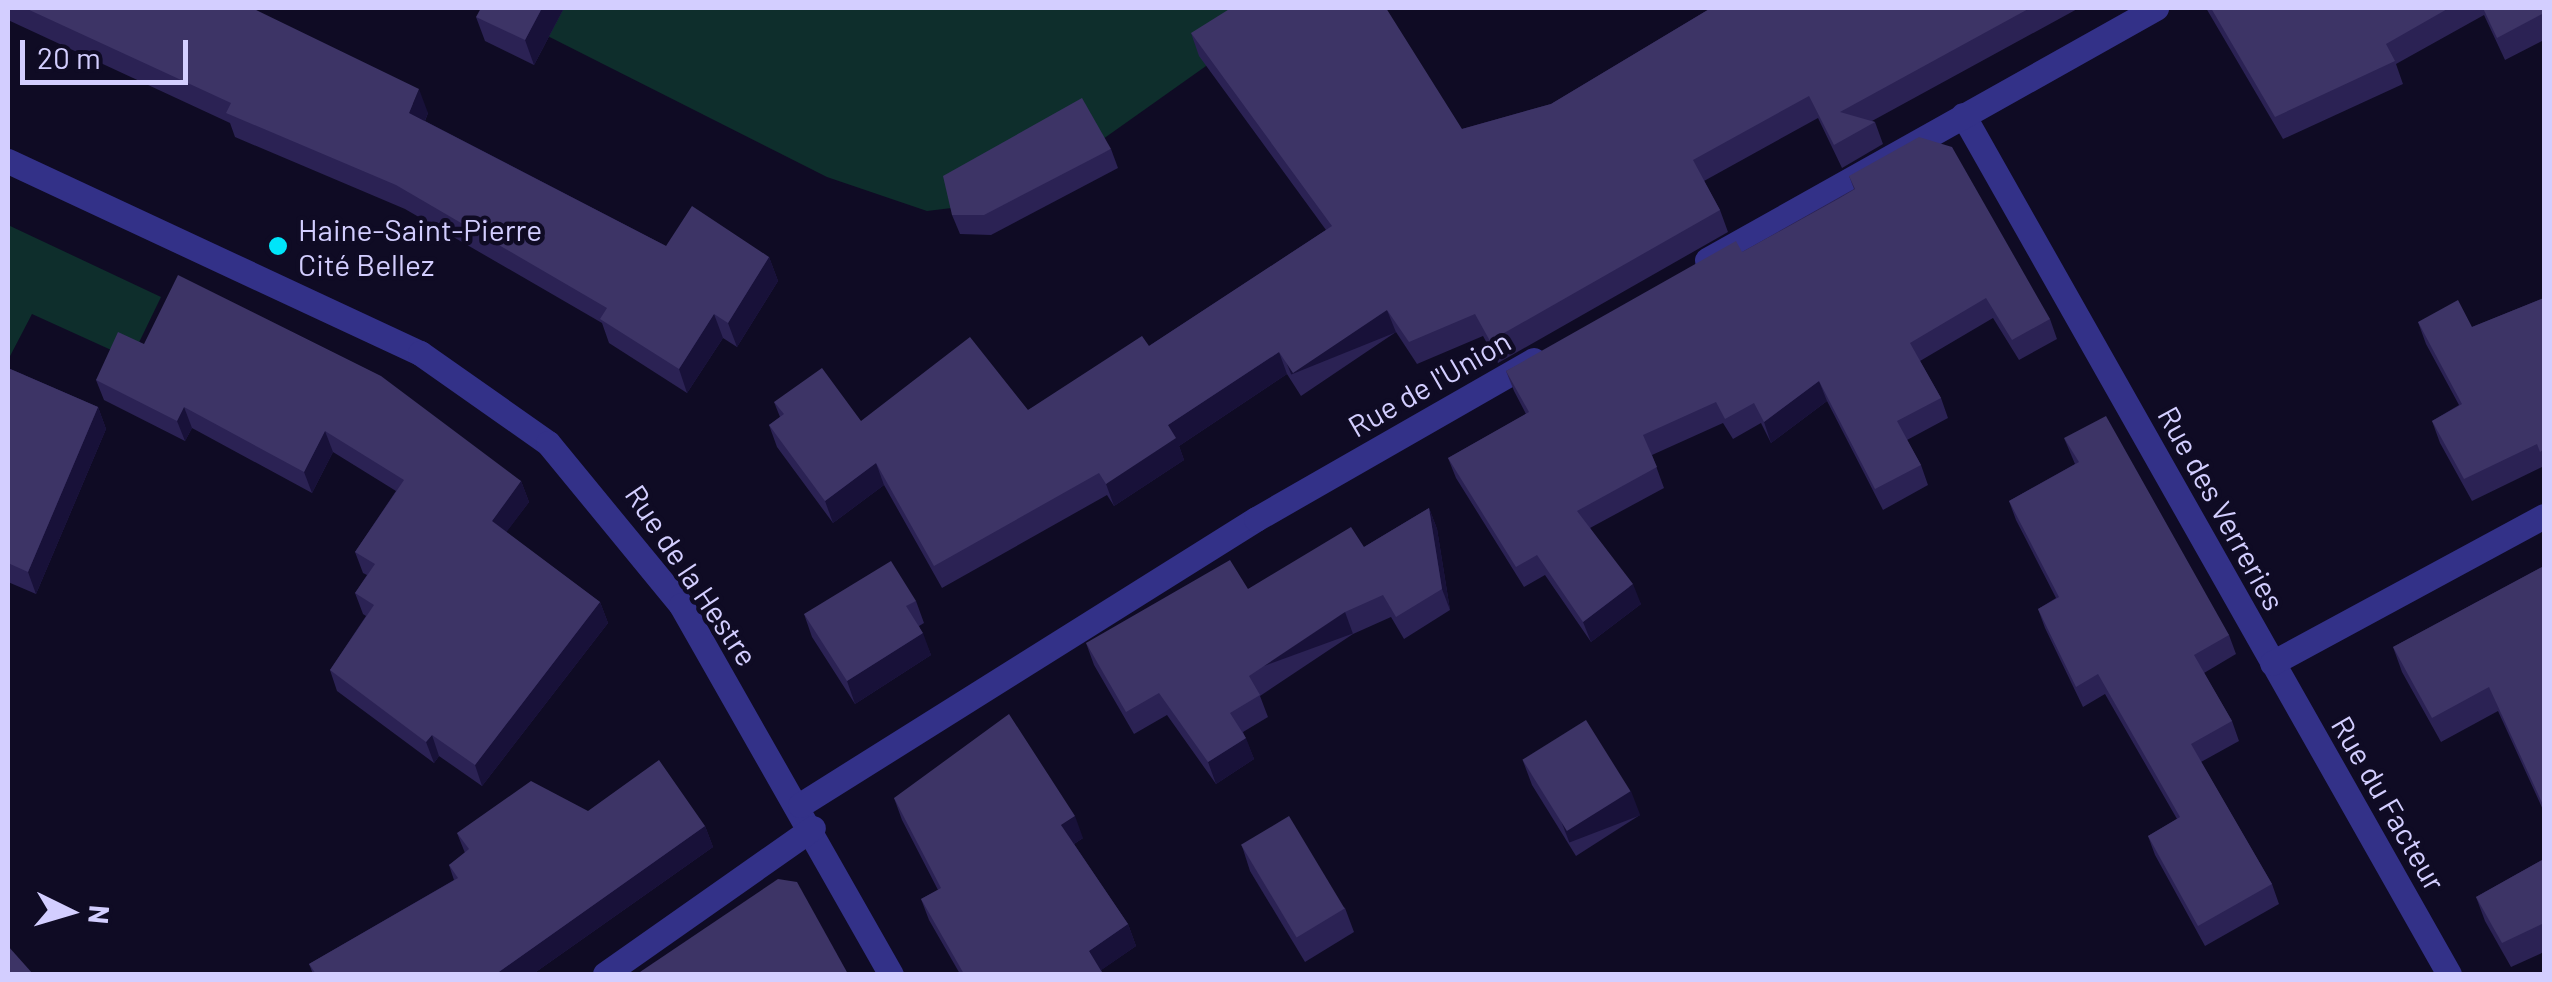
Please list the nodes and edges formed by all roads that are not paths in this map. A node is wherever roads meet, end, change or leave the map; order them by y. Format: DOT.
graph roads {
  1 [pos="2156,8"];
  2 [pos="1964,116"];
  3 [pos="8,161"];
  4 [pos="1683,274"];
  5 [pos="1566,342"];
  6 [pos="2544,516"];
  7 [pos="2272,663"];
  8 [pos="800,806"];
  9 [pos="814,828"];
  10 [pos="605,974"];
  11 [pos="891,974"];
  12 [pos="2449,974"];
  1 -- 2 [label="street"];
  2 -- 4 [label="street"];
  2 -- 7 [label="street, Rue des Verreries"];
  3 -- 8 [label="street, Rue de la Hestre"];
  5 -- 8 [label="street, Rue de l'Union"];
  6 -- 7 [label="street"];
  7 -- 12 [label="street, Rue du Facteur"];
  8 -- 9 [label="street, Rue de la Hestre"];
  9 -- 10 [label="street"];
  9 -- 11 [label="street, Rue de la Hestre"];
}
